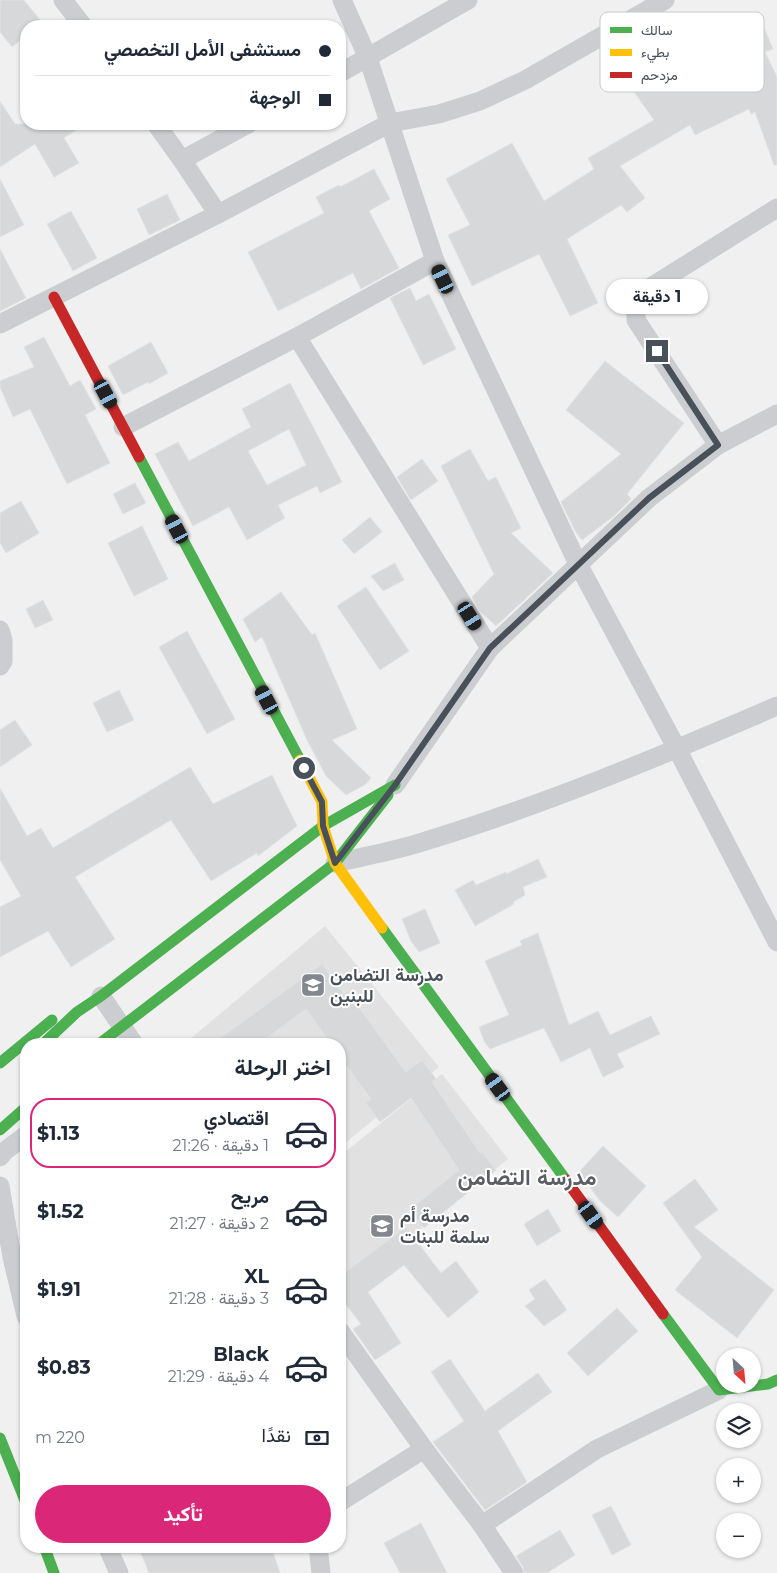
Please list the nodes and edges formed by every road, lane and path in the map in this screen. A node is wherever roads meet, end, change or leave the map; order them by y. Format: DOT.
graph roads {
  1 [pos="63,0"];
  2 [pos="342,0"];
  3 [pos="468,0"];
  4 [pos="665,0"];
  5 [pos="644,12"];
  6 [pos="78,20"];
  7 [pos="600,37"];
  8 [pos="368,58"];
  9 [pos="346,70"];
  10 [pos="390,123"];
  11 [pos="160,130"];
  12 [pos="237,130"];
  13 [pos="182,160"];
  14 [pos="777,208"];
  15 [pos="218,214"];
  16 [pos="435,261"];
  17 [pos="54,297"];
  18 [pos="0,324"];
  19 [pos="297,336"];
  20 [pos="777,414"];
  21 [pos="123,427"];
  22 [pos="718,445"];
  23 [pos="578,564"];
  24 [pos="0,630"];
  25 [pos="490,648"];
  26 [pos="0,666"];
  27 [pos="777,706"];
  28 [pos="677,749"];
  29 [pos="395,785"];
  30 [pos="323,826"];
  31 [pos="335,863"];
  32 [pos="777,942"];
  33 [pos="101,996"];
  34 [pos="122,1026"];
  35 [pos="30,1038"];
  36 [pos="49,1038"];
  37 [pos="107,1038"];
  38 [pos="130,1038"];
  39 [pos="20,1046"];
  40 [pos="0,1062"];
  41 [pos="20,1112"];
  42 [pos="0,1130"];
  43 [pos="20,1140"];
  44 [pos="0,1157"];
  45 [pos="0,1186"];
  46 [pos="20,1291"];
  47 [pos="346,1339"];
  48 [pos="777,1380"];
  49 [pos="761,1385"];
  50 [pos="716,1386"];
  51 [pos="716,1391"];
  52 [pos="0,1438"];
  53 [pos="424,1449"];
  54 [pos="5,1464"];
  55 [pos="20,1492"];
  56 [pos="346,1498"];
  57 [pos="482,1525"];
  58 [pos="47,1553"];
  59 [pos="110,1553"];
  60 [pos="319,1553"];
  61 [pos="54,1573"];
  62 [pos="119,1573"];
  63 [pos="321,1573"];
  64 [pos="514,1573"];
  1 -- 6 [label="street"];
  2 -- 8 [label="street"];
  3 -- 8 [label="street"];
  4 -- 5 [label="street"];
  7 -- 10 [label="street"];
  8 -- 9 [label="street"];
  8 -- 10 [label="street"];
  10 -- 15 [label="street"];
  10 -- 16 [label="street"];
  11 -- 13 [label="street"];
  12 -- 13 [label="street"];
  13 -- 15 [label="street"];
  14 -- 22 [label="street"];
  15 -- 17 [label="street"];
  16 -- 19 [label="street"];
  16 -- 23 [label="street"];
  17 -- 18 [label="street"];
  17 -- 21 [label="street"];
  19 -- 21 [label="street"];
  19 -- 25 [label="street"];
  20 -- 22 [label="street"];
  21 -- 30 [label="street"];
  22 -- 23 [label="street"];
  23 -- 25 [label="street"];
  23 -- 28 [label="street"];
  24 -- 26 [label="street"];
  25 -- 29 [label="street"];
  27 -- 28 [label="street"];
  28 -- 31 [label="street"];
  28 -- 32 [label="street"];
  29 -- 30 [label="street"];
  29 -- 31 [label="street"];
  30 -- 31 [label="street"];
  30 -- 33 [label="street"];
  31 -- 34 [label="street"];
  31 -- 50 [label="street"];
  33 -- 34 [label="street"];
  33 -- 35 [label="street"];
  33 -- 36 [label="street"];
  34 -- 37 [label="street"];
  34 -- 38 [label="street"];
  39 -- 40 [label="street"];
  41 -- 42 [label="street"];
  43 -- 44 [label="street"];
  45 -- 46 [label="street"];
  47 -- 53 [label="street"];
  48 -- 49 [label="street"];
  51 -- 57 [label="street"];
  52 -- 54 [label="street"];
  53 -- 56 [label="street"];
  53 -- 57 [label="street"];
  54 -- 55 [label="street"];
  57 -- 64 [label="street"];
  58 -- 61 [label="street"];
  59 -- 62 [label="street"];
  60 -- 63 [label="street"];
}
